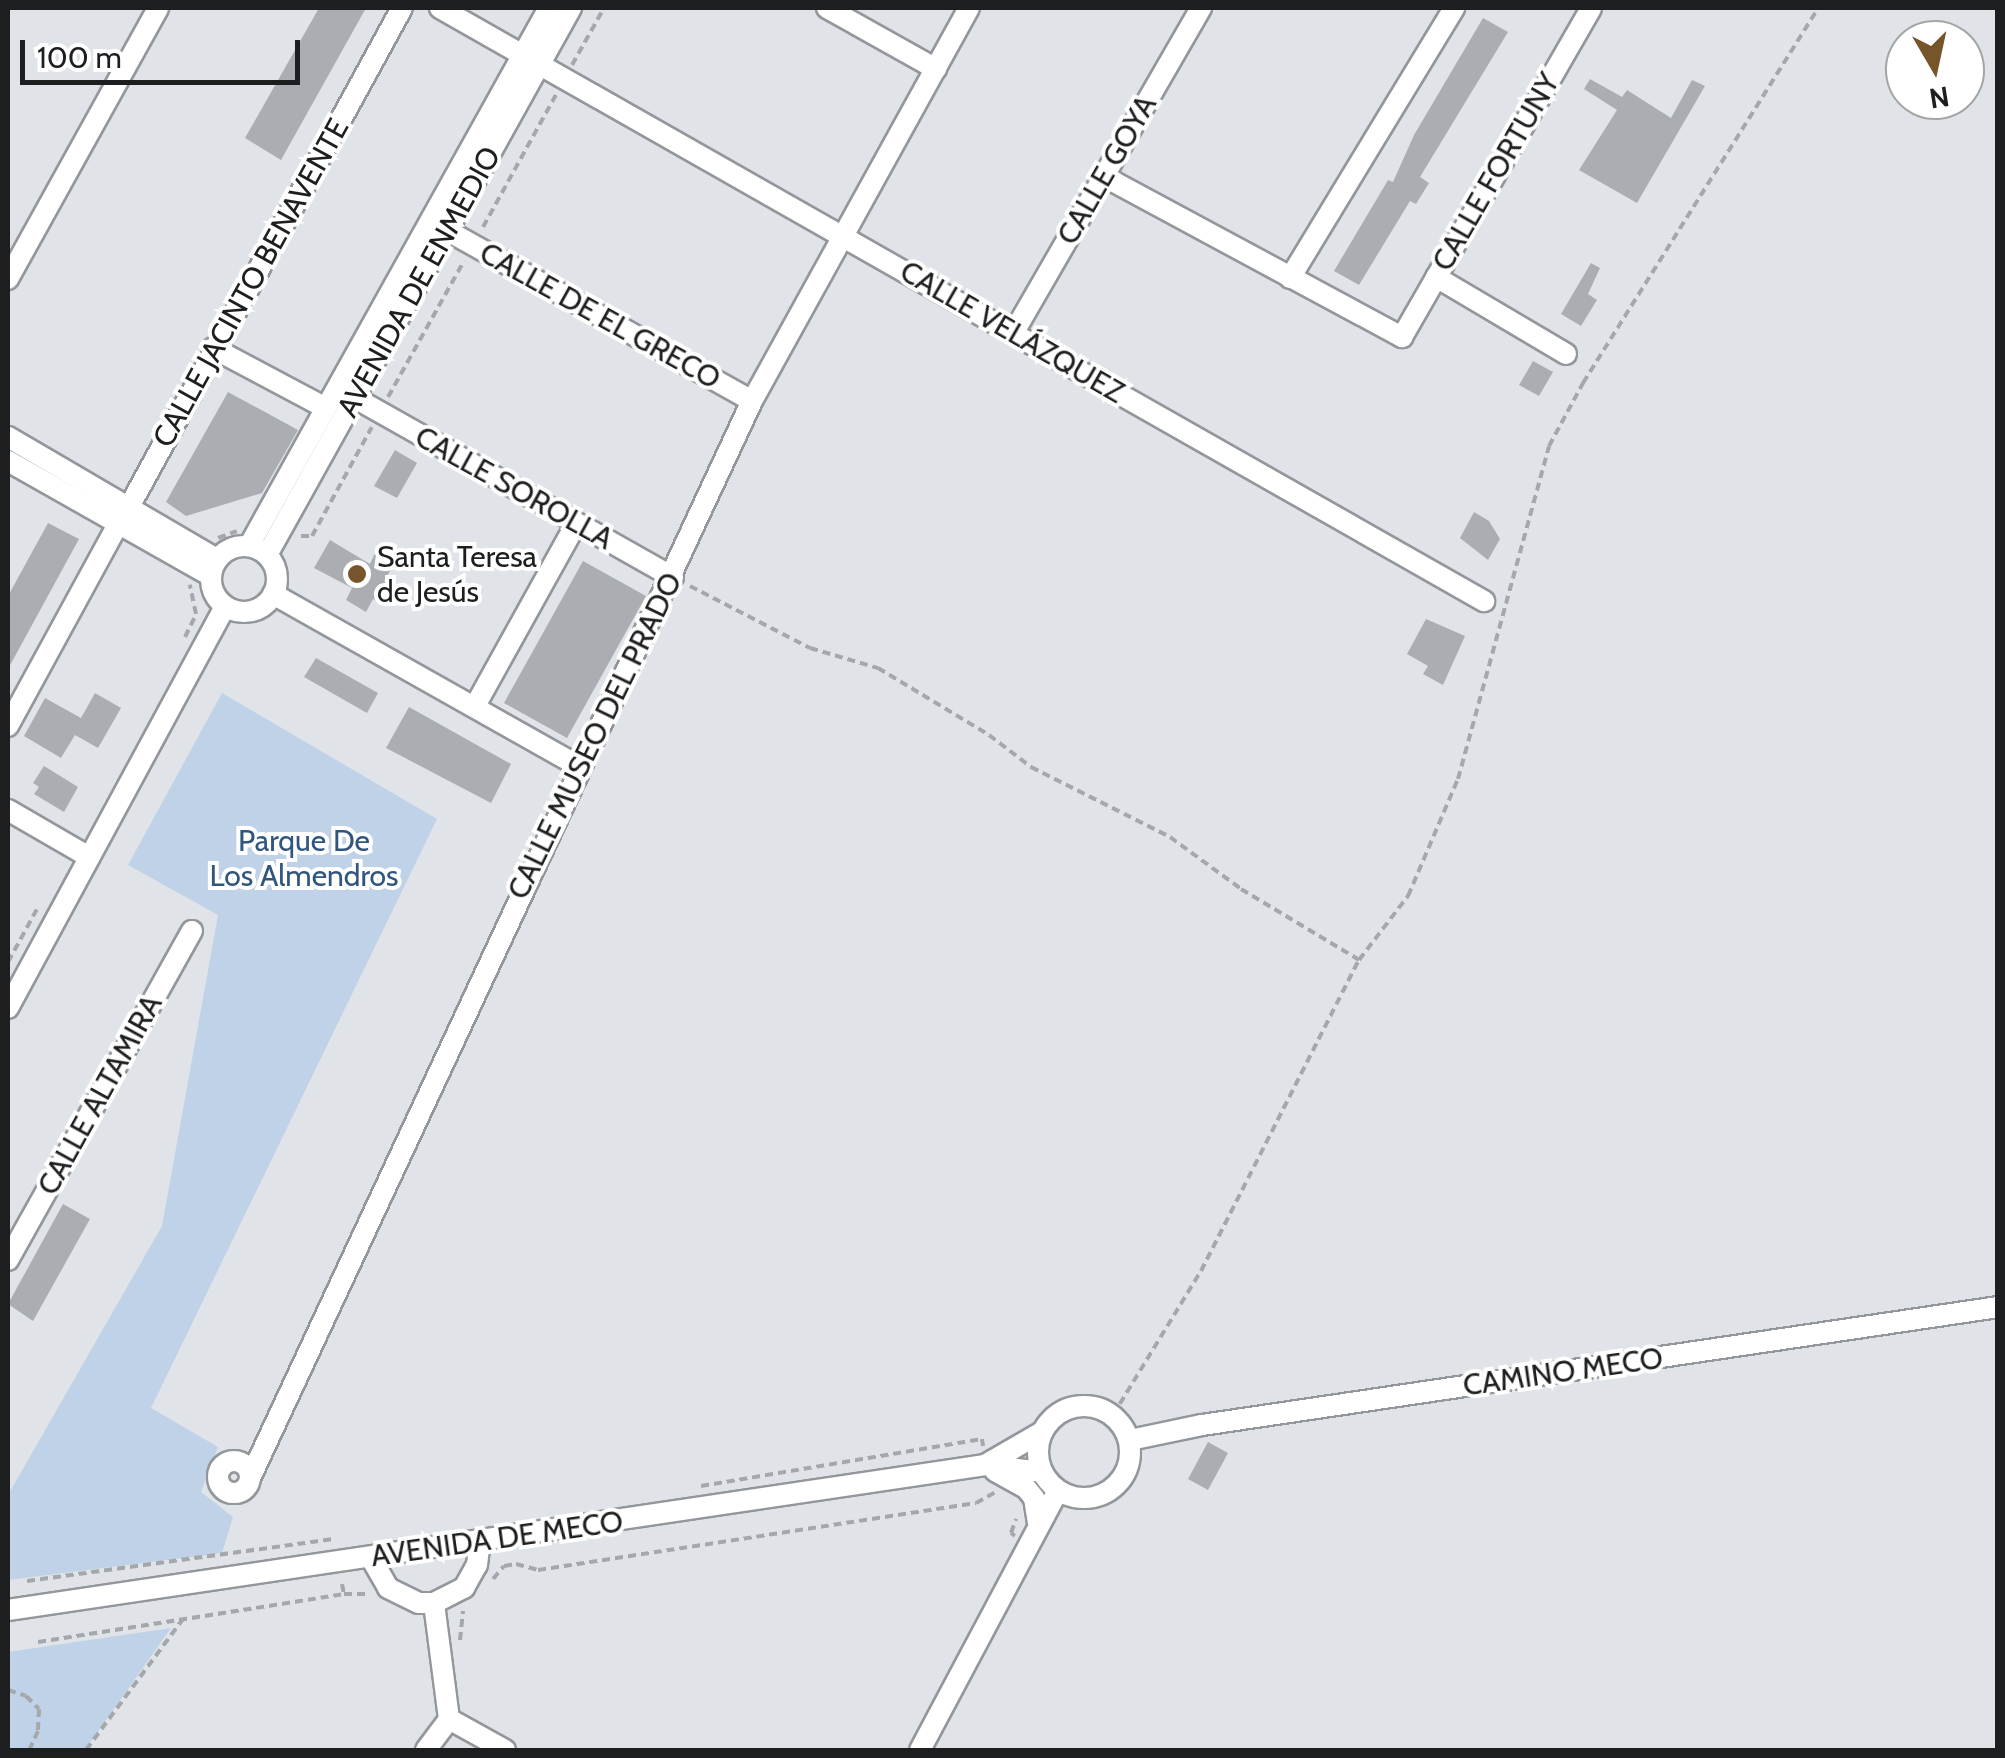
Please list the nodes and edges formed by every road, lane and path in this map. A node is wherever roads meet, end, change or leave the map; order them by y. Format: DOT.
graph roads {
  1 [pos="158,8"];
  2 [pos="402,8"];
  3 [pos="440,8"];
  4 [pos="549,8"];
  5 [pos="570,8"];
  6 [pos="827,8"];
  7 [pos="969,8"];
  8 [pos="1201,8"];
  9 [pos="1454,8"];
  10 [pos="1591,8"];
  11 [pos="1818,8"];
  12 [pos="532,58"];
  13 [pos="936,69"];
  14 [pos="1102,176"];
  15 [pos="448,231"];
  16 [pos="844,236"];
  17 [pos="1436,277"];
  18 [pos="1290,278"];
  19 [pos="8,279"];
  20 [pos="1014,332"];
  21 [pos="213,348"];
  22 [pos="1566,354"];
  23 [pos="355,398"];
  24 [pos="752,401"];
  25 [pos="324,407"];
  26 [pos="8,437"];
  27 [pos="8,460"];
  28 [pos="124,515"];
  29 [pos="576,524"];
  30 [pos="258,551"];
  31 [pos="214,567"];
  32 [pos="672,576"];
  33 [pos="178,577"];
  34 [pos="273,594"];
  35 [pos="1484,601"];
  36 [pos="225,607"];
  37 [pos="179,648"];
  38 [pos="475,706"];
  39 [pos="8,726"];
  40 [pos="578,766"];
  41 [pos="8,810"];
  42 [pos="88,856"];
  43 [pos="45,896"];
  44 [pos="192,930"];
  45 [pos="1358,960"];
  46 [pos="8,962"];
  47 [pos="8,1008"];
  48 [pos="8,1260"];
  49 [pos="1998,1307"];
  50 [pos="1113,1415"];
  51 [pos="1042,1432"];
  52 [pos="1130,1440"];
  53 [pos="984,1456"];
  54 [pos="1042,1472"];
  55 [pos="250,1478"];
  56 [pos="702,1491"];
  57 [pos="1058,1491"];
  58 [pos="1002,1493"];
  59 [pos="1017,1518"];
  60 [pos="1038,1522"];
  61 [pos="335,1539"];
  62 [pos="480,1542"];
  63 [pos="1027,1544"];
  64 [pos="371,1558"];
  65 [pos="516,1564"];
  66 [pos="28,1582"];
  67 [pos="344,1594"];
  68 [pos="434,1603"];
  69 [pos="8,1610"];
  70 [pos="183,1619"];
  71 [pos="38,1642"];
  72 [pos="8,1690"];
  73 [pos="449,1720"];
  74 [pos="29,1750"];
  75 [pos="86,1750"];
  76 [pos="426,1750"];
  77 [pos="505,1750"];
  78 [pos="920,1750"];
  1 -- 19 [label="street"];
  2 -- 21 [label="street, CALLE JACINTO BENAVENTE"];
  3 -- 12 [label="street, CALLE VELÁZQUEZ"];
  4 -- 12 [label="street, AVENIDA DE ENMEDIO"];
  5 -- 12 [label="street, AVENIDA DE ENMEDIO"];
  6 -- 13 [label="street"];
  7 -- 13 [label="street, CALLE MUSEO DEL PRADO"];
  8 -- 14 [label="street, CALLE GOYA"];
  9 -- 18 [label="street"];
  10 -- 17 [label="street, CALLE FORTUNY"];
  11 -- 45 [label="path"];
  12 -- 15 [label="street, AVENIDA DE ENMEDIO"];
  12 -- 16 [label="street, CALLE VELÁZQUEZ"];
  12 -- 25 [label="street, AVENIDA DE ENMEDIO"];
  13 -- 16 [label="street, CALLE MUSEO DEL PRADO"];
  14 -- 18 [label="street"];
  14 -- 20 [label="street, CALLE GOYA"];
  15 -- 23 [label="street, AVENIDA DE ENMEDIO"];
  15 -- 24 [label="street, CALLE DE EL GRECO"];
  16 -- 20 [label="street, CALLE VELÁZQUEZ"];
  16 -- 24 [label="street, CALLE MUSEO DEL PRADO"];
  17 -- 18 [label="street, CALLE FORTUNY"];
  17 -- 22 [label="street"];
  20 -- 35 [label="street, CALLE VELÁZQUEZ"];
  21 -- 25 [label="street"];
  21 -- 28 [label="street, CALLE JACINTO BENAVENTE"];
  23 -- 29 [label="street, CALLE SOROLLA"];
  23 -- 30 [label="street, AVENIDA DE ENMEDIO"];
  24 -- 32 [label="street, CALLE MUSEO DEL PRADO"];
  25 -- 30 [label="street, AVENIDA DE ENMEDIO"];
  26 -- 28 [label="street"];
  27 -- 28 [label="street"];
  28 -- 31 [label="street"];
  28 -- 39 [label="street, CALLE JACINTO BENAVENTE"];
  29 -- 32 [label="street, CALLE SOROLLA"];
  29 -- 38 [label="street"];
  30 -- 31 [label="street"];
  30 -- 34 [label="street"];
  31 -- 36 [label="street"];
  32 -- 40 [label="street, CALLE MUSEO DEL PRADO"];
  32 -- 45 [label="path"];
  33 -- 37 [label="path"];
  34 -- 36 [label="street"];
  34 -- 38 [label="street"];
  36 -- 42 [label="street"];
  38 -- 40 [label="street"];
  40 -- 55 [label="street, CALLE MUSEO DEL PRADO"];
  41 -- 42 [label="street"];
  42 -- 47 [label="street"];
  43 -- 46 [label="path"];
  44 -- 48 [label="street, CALLE ALTAMIRA"];
  45 -- 50 [label="path"];
  49 -- 52 [label="street, CAMINO MECO"];
  50 -- 51 [label="street"];
  50 -- 52 [label="street"];
  51 -- 53 [label="street, AVENIDA DE MECO"];
  51 -- 54 [label="street"];
  52 -- 57 [label="street"];
  53 -- 54 [label="street, AVENIDA DE MECO"];
  53 -- 56 [label="path"];
  53 -- 60 [label="street"];
  53 -- 62 [label="street, AVENIDA DE MECO"];
  54 -- 57 [label="street"];
  57 -- 60 [label="street"];
  58 -- 65 [label="path"];
  59 -- 63 [label="path"];
  60 -- 63 [label="street"];
  61 -- 66 [label="path"];
  62 -- 64 [label="street, AVENIDA DE MECO"];
  62 -- 68 [label="street"];
  63 -- 78 [label="street"];
  64 -- 68 [label="street"];
  64 -- 69 [label="street, AVENIDA DE MECO"];
  67 -- 70 [label="path"];
  68 -- 73 [label="street"];
  70 -- 71 [label="path"];
  70 -- 75 [label="path"];
  72 -- 74 [label="path"];
  73 -- 76 [label="street"];
  73 -- 77 [label="street"];
}
